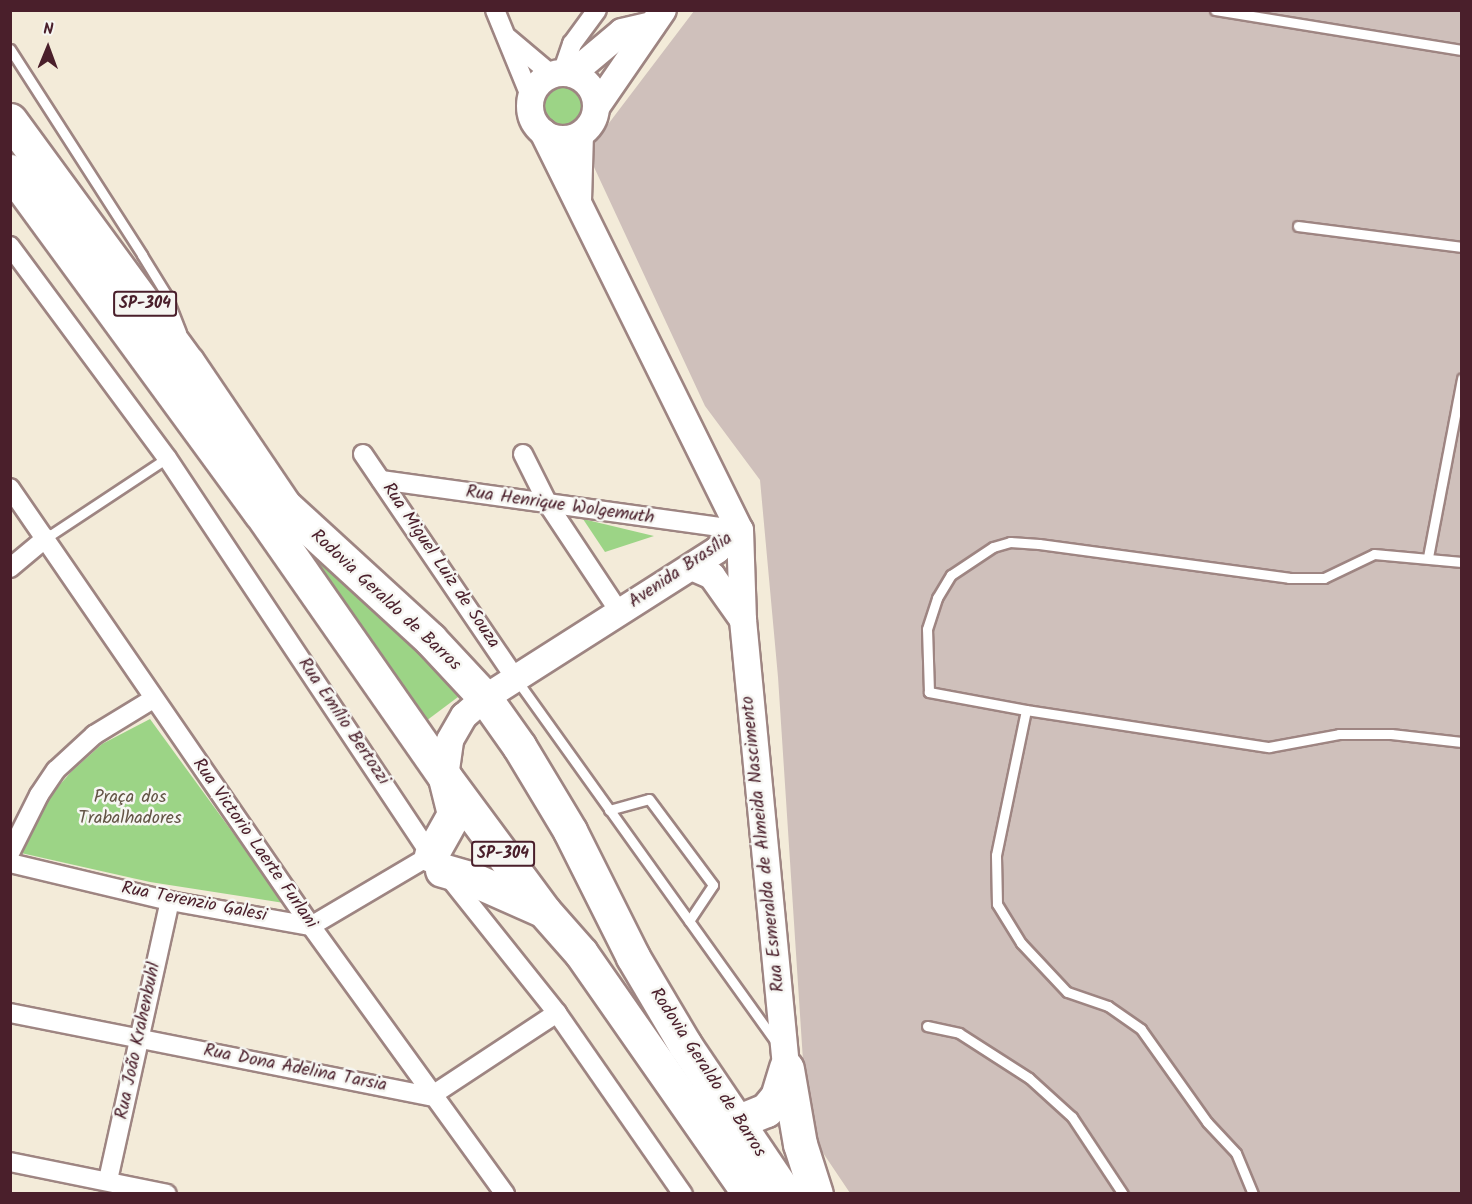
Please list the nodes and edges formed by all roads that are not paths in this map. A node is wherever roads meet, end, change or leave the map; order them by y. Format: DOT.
graph roads {
  1 [pos="495,10"];
  2 [pos="597,10"];
  3 [pos="1215,10"];
  4 [pos="654,15"];
  5 [pos="504,35"];
  6 [pos="10,49"];
  7 [pos="1461,50"];
  8 [pos="562,74"];
  9 [pos="531,98"];
  10 [pos="597,106"];
  11 [pos="10,120"];
  12 [pos="543,132"];
  13 [pos="580,135"];
  14 [pos="10,171"];
  15 [pos="578,208"];
  16 [pos="1298,226"];
  17 [pos="10,246"];
  18 [pos="1461,247"];
  19 [pos="188,363"];
  20 [pos="1461,378"];
  21 [pos="363,454"];
  22 [pos="523,454"];
  23 [pos="167,458"];
  24 [pos="381,480"];
  25 [pos="10,488"];
  26 [pos="549,506"];
  27 [pos="740,530"];
  28 [pos="46,538"];
  29 [pos="1428,557"];
  30 [pos="1461,562"];
  31 [pos="692,567"];
  32 [pos="10,568"];
  33 [pos="620,612"];
  34 [pos="743,620"];
  35 [pos="516,679"];
  36 [pos="485,698"];
  37 [pos="153,699"];
  38 [pos="1026,710"];
  39 [pos="1461,742"];
  40 [pos="445,777"];
  41 [pos="609,810"];
  42 [pos="10,853"];
  43 [pos="10,862"];
  44 [pos="437,862"];
  45 [pos="170,901"];
  46 [pos="544,911"];
  47 [pos="689,921"];
  48 [pos="311,926"];
  49 [pos="581,953"];
  50 [pos="10,1013"];
  51 [pos="557,1013"];
  52 [pos="927,1026"];
  53 [pos="140,1037"];
  54 [pos="786,1061"];
  55 [pos="431,1096"];
  56 [pos="739,1122"];
  57 [pos="10,1162"];
  58 [pos="108,1180"];
  59 [pos="166,1194"];
  60 [pos="505,1194"];
  61 [pos="683,1194"];
  62 [pos="749,1194"];
  63 [pos="786,1194"];
  64 [pos="816,1194"];
  65 [pos="1123,1194"];
  66 [pos="1253,1194"];
  1 -- 5 [label="street"];
  2 -- 8 [label="street"];
  3 -- 7 [label="lane"];
  4 -- 8 [label="main road"];
  4 -- 10 [label="main road"];
  5 -- 8 [label="street"];
  5 -- 9 [label="street"];
  6 -- 19 [label="lane"];
  8 -- 9 [label="main road"];
  8 -- 10 [label="main road"];
  9 -- 12 [label="main road"];
  10 -- 13 [label="main road"];
  11 -- 19 [label="highway, Rodovia Geraldo de Barros / SP-304"];
  12 -- 13 [label="main road"];
  12 -- 15 [label="main road, Avenida Brasília"];
  13 -- 15 [label="main road, Avenida Brasília"];
  14 -- 40 [label="highway, Rodovia Geraldo de Barros / SP-304"];
  15 -- 27 [label="main road, Avenida Brasília"];
  16 -- 18 [label="lane"];
  17 -- 23 [label="street, Rua Emílio Bertozzi"];
  19 -- 36 [label="highway, Rodovia Geraldo de Barros / SP-304"];
  20 -- 29 [label="lane"];
  21 -- 24 [label="street, Rua Miguel Luiz de Souza"];
  22 -- 26 [label="street"];
  23 -- 28 [label="lane"];
  23 -- 44 [label="street, Rua Emílio Bertozzi"];
  24 -- 26 [label="street, Rua Henrique Wolgemuth"];
  24 -- 35 [label="street, Rua Miguel Luiz de Souza"];
  25 -- 28 [label="street, Rua Victorio Laerte Furlani"];
  26 -- 27 [label="street, Rua Henrique Wolgemuth"];
  26 -- 33 [label="street"];
  27 -- 31 [label="main road, Avenida Brasília"];
  27 -- 34 [label="main road, Rua Esmeralda de Almeida Nascimento"];
  28 -- 32 [label="street"];
  28 -- 37 [label="street, Rua Victorio Laerte Furlani"];
  29 -- 30 [label="lane"];
  29 -- 38 [label="lane"];
  31 -- 33 [label="main road, Avenida Brasília"];
  31 -- 34 [label="main road, Rua Esmeralda de Almeida Nascimento"];
  33 -- 35 [label="main road, Avenida Brasília"];
  34 -- 54 [label="main road, Rua Esmeralda de Almeida Nascimento"];
  35 -- 36 [label="main road, Avenida Brasília"];
  35 -- 41 [label="lane"];
  36 -- 40 [label="main road, Avenida Brasília"];
  36 -- 56 [label="highway, Rodovia Geraldo de Barros / SP-304"];
  37 -- 42 [label="street"];
  37 -- 48 [label="street, Rua Victorio Laerte Furlani"];
  38 -- 39 [label="lane"];
  38 -- 66 [label="lane"];
  40 -- 44 [label="highway"];
  40 -- 46 [label="highway, Rodovia Geraldo de Barros / SP-304"];
  41 -- 47 [label="lane"];
  41 -- 47 [label="lane"];
  43 -- 45 [label="street, Rua Terenzio Galesi"];
  44 -- 46 [label="highway"];
  44 -- 48 [label="street"];
  44 -- 51 [label="street, Rua Emílio Bertozzi"];
  45 -- 48 [label="street, Rua Terenzio Galesi"];
  45 -- 53 [label="street, Rua João Krahenbuhl"];
  46 -- 49 [label="highway, Rodovia Geraldo de Barros / SP-304"];
  47 -- 54 [label="lane"];
  48 -- 55 [label="street, Rua Victorio Laerte Furlani"];
  49 -- 56 [label="highway"];
  49 -- 62 [label="highway, Rodovia Geraldo de Barros / SP-304"];
  50 -- 53 [label="street, Rua Dona Adelina Tarsia"];
  51 -- 55 [label="street"];
  51 -- 61 [label="street, Rua Emílio Bertozzi"];
  52 -- 65 [label="lane"];
  53 -- 55 [label="street, Rua Dona Adelina Tarsia"];
  53 -- 58 [label="street, Rua João Krahenbuhl"];
  54 -- 56 [label="highway"];
  54 -- 64 [label="highway"];
  55 -- 60 [label="street, Rua Victorio Laerte Furlani"];
  56 -- 63 [label="highway, Rodovia Geraldo de Barros / SP-304"];
  57 -- 58 [label="street"];
  58 -- 59 [label="street"];
}
